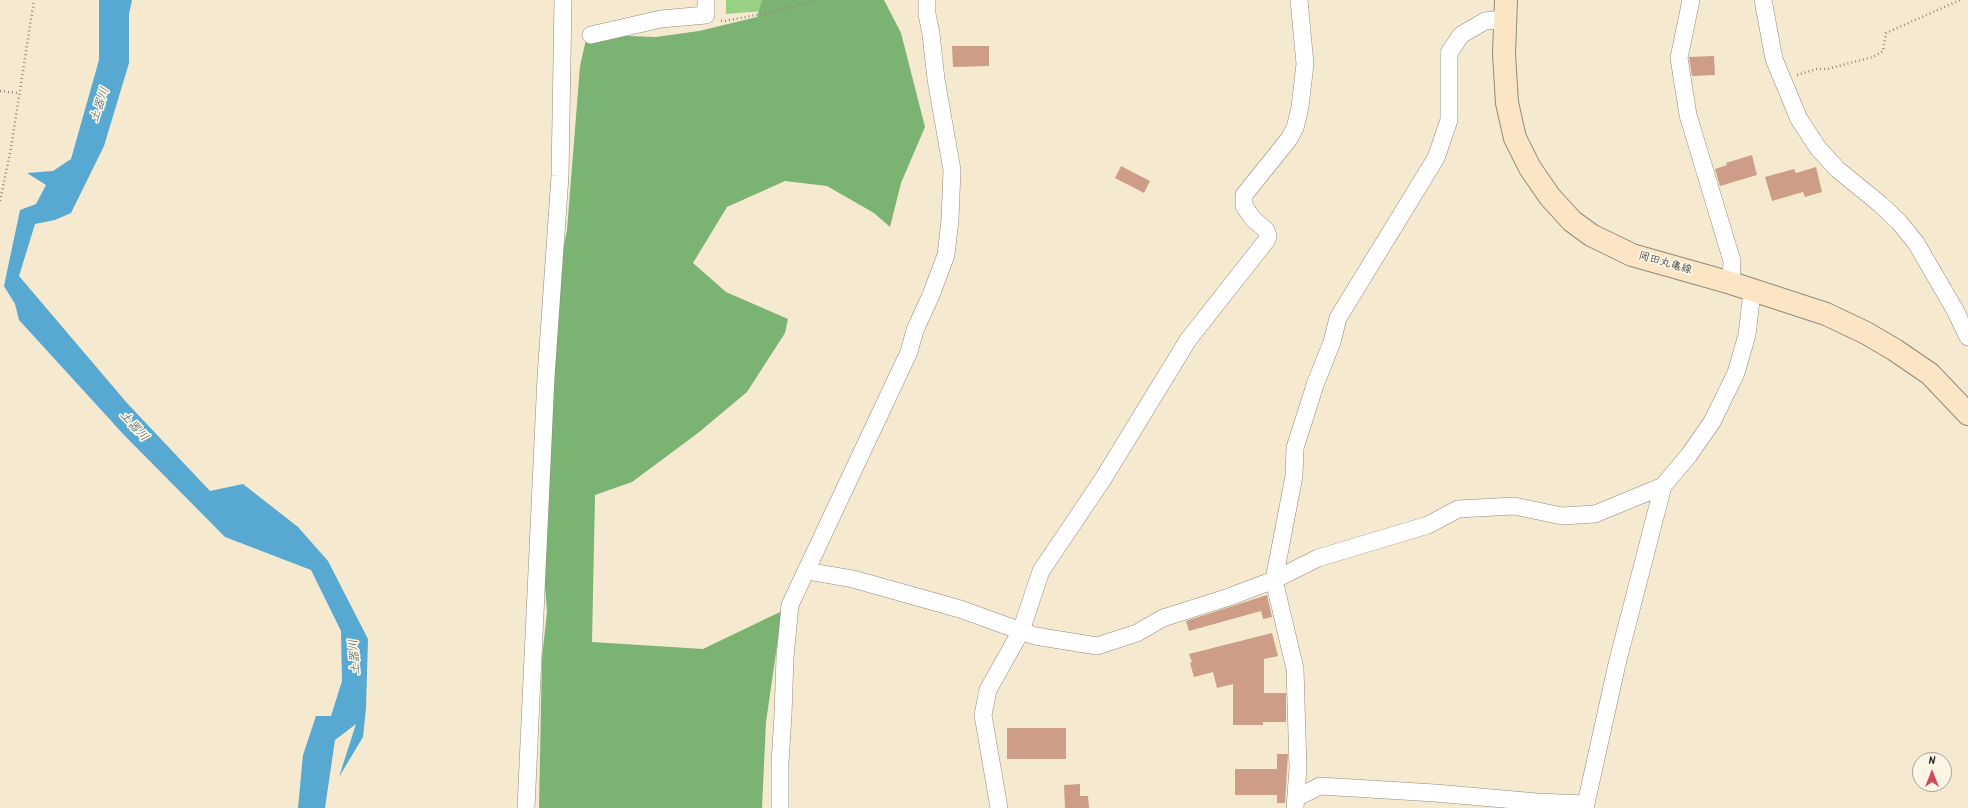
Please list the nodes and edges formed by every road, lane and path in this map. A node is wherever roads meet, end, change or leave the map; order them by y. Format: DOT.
graph roads {
  1 [pos="34,0"];
  2 [pos="563,0"];
  3 [pos="706,0"];
  4 [pos="816,0"];
  5 [pos="927,0"];
  6 [pos="1298,0"];
  7 [pos="1691,0"];
  8 [pos="1762,0"];
  9 [pos="1960,0"];
  10 [pos="1505,9"];
  11 [pos="725,21"];
  12 [pos="591,35"];
  13 [pos="1782,79"];
  14 [pos="0,91"];
  15 [pos="18,93"];
  16 [pos="0,201"];
  17 [pos="1731,283"];
  18 [pos="1752,291"];
  19 [pos="1968,337"];
  20 [pos="1965,405"];
  21 [pos="1662,486"];
  22 [pos="807,571"];
  23 [pos="1274,580"];
  24 [pos="1021,631"];
  25 [pos="1296,803"];
  26 [pos="1585,806"];
  27 [pos="526,808"];
  28 [pos="780,808"];
  29 [pos="999,808"];
  1 -- 15 [label="path"];
  2 -- 27 [label="street"];
  3 -- 12 [label="street"];
  4 -- 11 [label="path"];
  5 -- 22 [label="street"];
  6 -- 24 [label="street"];
  7 -- 17 [label="street"];
  8 -- 13 [label="street"];
  9 -- 13 [label="path"];
  10 -- 17 [label="main road, 岡田丸亀線"];
  10 -- 23 [label="street"];
  13 -- 19 [label="street"];
  14 -- 15 [label="path"];
  15 -- 16 [label="path"];
  17 -- 18 [label="main road, 岡田丸亀線"];
  18 -- 20 [label="main road, 岡田丸亀線"];
  18 -- 21 [label="street"];
  21 -- 23 [label="street"];
  21 -- 26 [label="street"];
  22 -- 24 [label="street"];
  22 -- 28 [label="street"];
  23 -- 24 [label="street"];
  23 -- 25 [label="street"];
  24 -- 29 [label="street"];
  25 -- 26 [label="street"];
}
